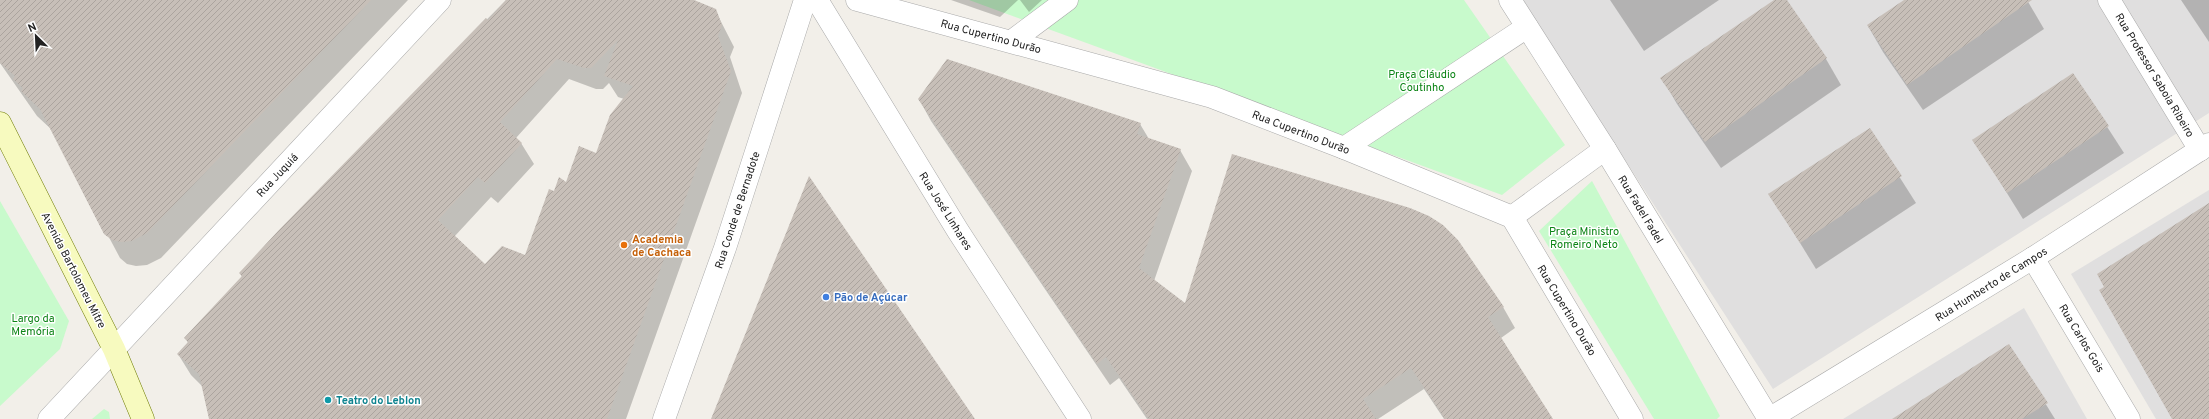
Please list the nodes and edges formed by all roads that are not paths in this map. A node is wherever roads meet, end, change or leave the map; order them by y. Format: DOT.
graph roads {
  1 [pos="440,0"];
  2 [pos="805,0"];
  3 [pos="817,0"];
  4 [pos="858,0"];
  5 [pos="1067,0"];
  6 [pos="1510,0"];
  7 [pos="2109,0"];
  8 [pos="1527,27"];
  9 [pos="1012,42"];
  10 [pos="0,123"];
  11 [pos="2205,147"];
  12 [pos="1344,148"];
  13 [pos="1605,150"];
  14 [pos="1512,217"];
  15 [pos="2033,258"];
  16 [pos="114,349"];
  17 [pos="49,419"];
  18 [pos="143,419"];
  19 [pos="664,419"];
  20 [pos="1080,419"];
  21 [pos="1632,419"];
  22 [pos="1769,419"];
  23 [pos="2129,419"];
  1 -- 16 [label="street, Rua Juquiá"];
  2 -- 19 [label="street, Rua Conde de Bernadote"];
  3 -- 20 [label="street, Rua José Linhares"];
  4 -- 9 [label="street, Rua Cupertino Durão"];
  5 -- 9 [label="street"];
  6 -- 8 [label="street, Rua Fadel Fadel"];
  7 -- 11 [label="street, Rua Professor Saboia Ribeiro"];
  8 -- 12 [label="street"];
  8 -- 13 [label="street, Rua Fadel Fadel"];
  9 -- 12 [label="street, Rua Cupertino Durão"];
  10 -- 16 [label="main road, Avenida Bartolomeu Mitre"];
  11 -- 15 [label="street, Rua Humberto de Campos"];
  12 -- 14 [label="street, Rua Cupertino Durão"];
  13 -- 14 [label="street"];
  13 -- 22 [label="street, Rua Fadel Fadel"];
  14 -- 21 [label="street, Rua Cupertino Durão"];
  15 -- 22 [label="street, Rua Humberto de Campos"];
  15 -- 23 [label="street, Rua Carlos Gois"];
  16 -- 17 [label="street, Rua Juquiá"];
  16 -- 18 [label="main road, Avenida Bartolomeu Mitre"];
}
